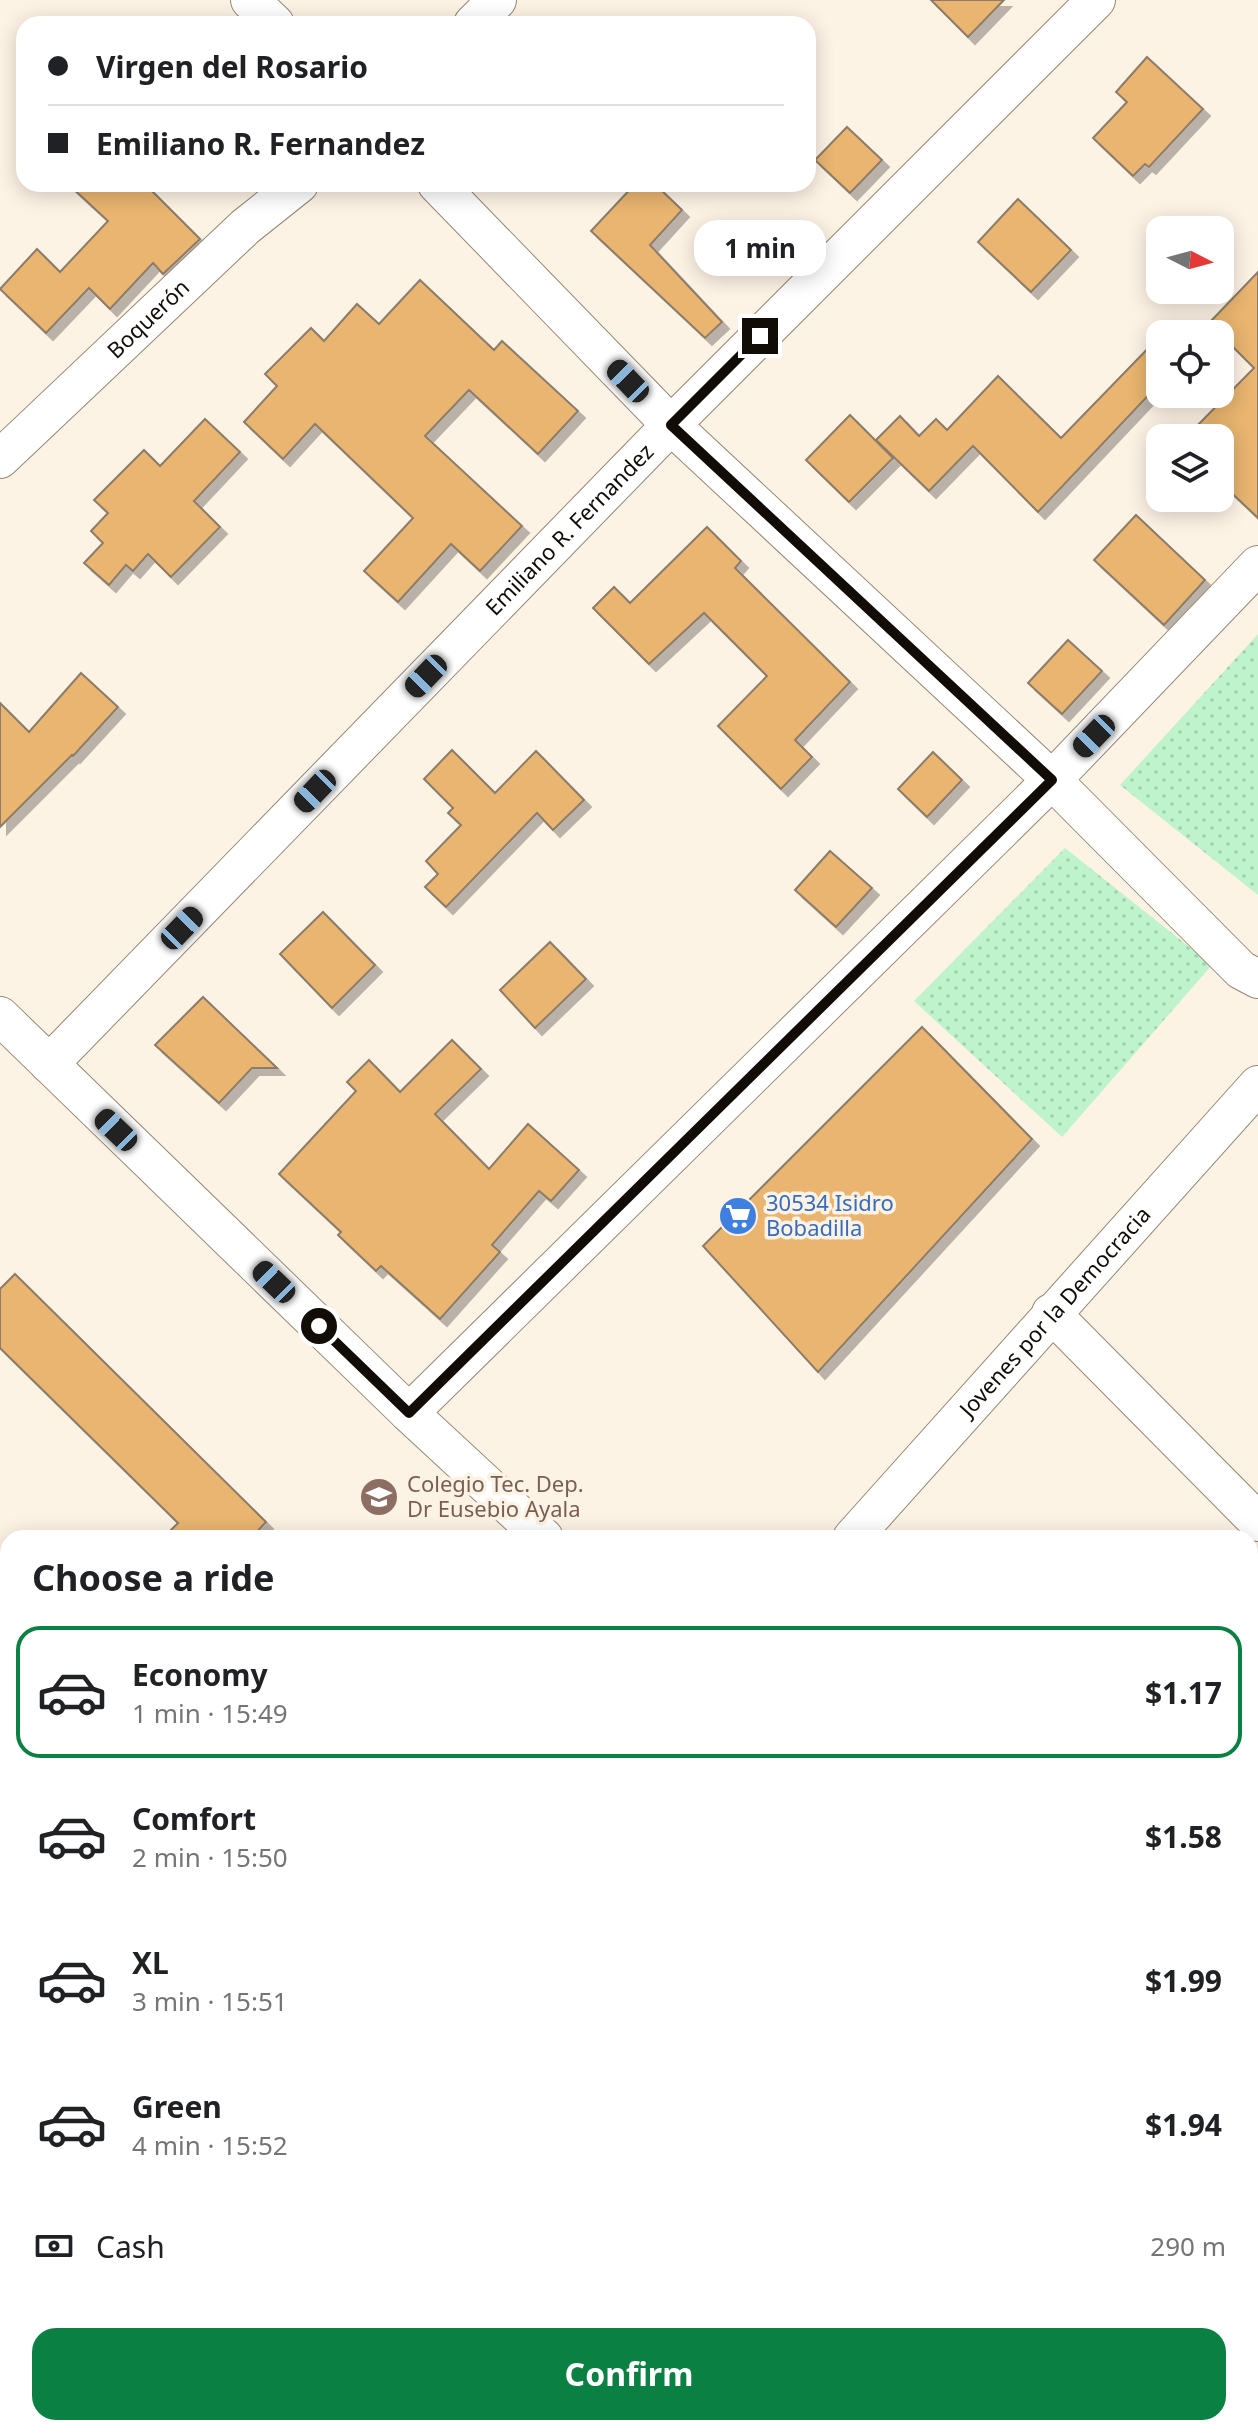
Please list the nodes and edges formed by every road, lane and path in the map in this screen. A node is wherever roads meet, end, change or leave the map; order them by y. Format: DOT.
graph roads {
  1 [pos="250,0"];
  2 [pos="497,0"];
  3 [pos="1096,0"];
  4 [pos="267,16"];
  5 [pos="481,16"];
  6 [pos="289,192"];
  7 [pos="445,192"];
  8 [pos="671,425"];
  9 [pos="0,459"];
  10 [pos="1258,565"];
  11 [pos="1052,780"];
  12 [pos="1258,979"];
  13 [pos="0,1016"];
  14 [pos="49,1064"];
  15 [pos="1258,1085"];
  16 [pos="1051,1313"];
  17 [pos="409,1413"];
  18 [pos="1258,1522"];
  19 [pos="535,1530"];
  20 [pos="859,1530"];
  1 -- 4 [label="street"];
  2 -- 5 [label="street"];
  3 -- 8 [label="street, Emiliano R. Fernandez"];
  6 -- 9 [label="street, Boquerón"];
  7 -- 8 [label="street"];
  8 -- 11 [label="street"];
  8 -- 14 [label="street, Emiliano R. Fernandez"];
  10 -- 11 [label="street"];
  11 -- 12 [label="street"];
  11 -- 17 [label="street"];
  13 -- 14 [label="street"];
  14 -- 17 [label="street"];
  15 -- 16 [label="street, Jovenes por la Democracia"];
  16 -- 18 [label="street"];
  16 -- 20 [label="street, Jovenes por la Democracia"];
  17 -- 19 [label="street"];
}
